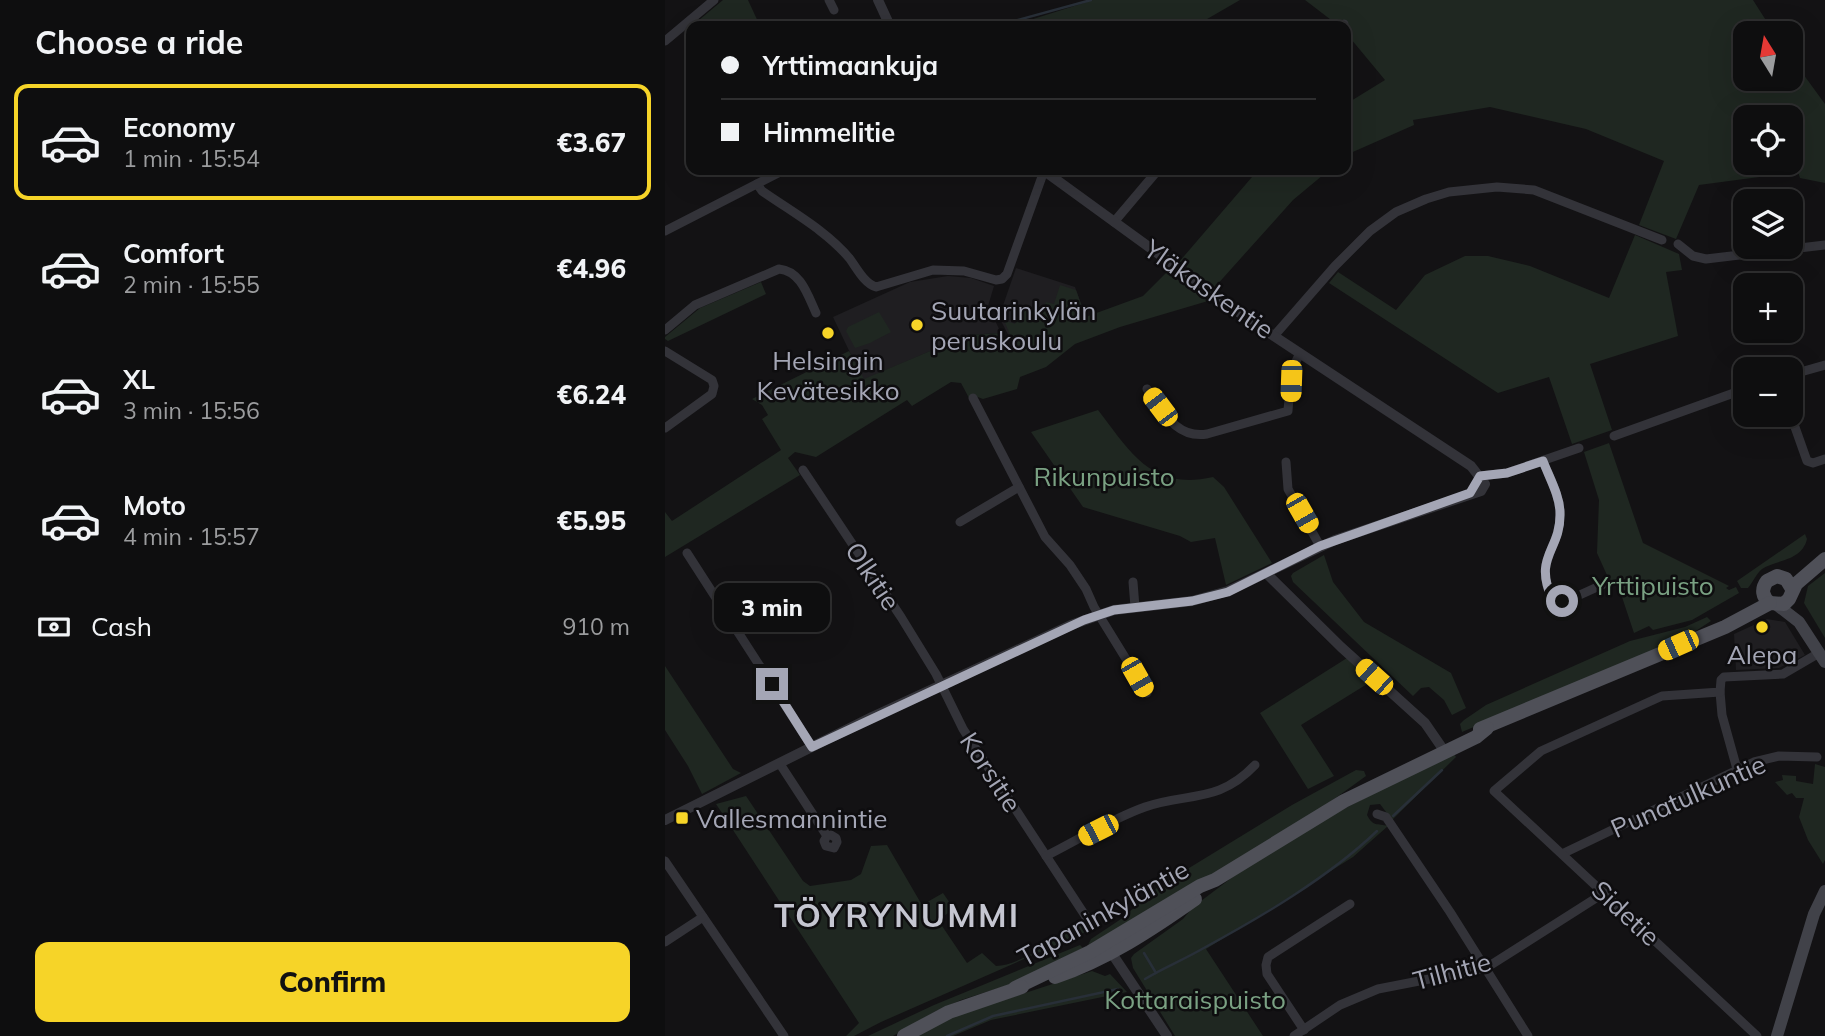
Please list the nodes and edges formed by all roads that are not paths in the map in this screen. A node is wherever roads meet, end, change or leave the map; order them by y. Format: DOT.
graph roads {
  1 [pos="714,0"];
  2 [pos="829,0"];
  3 [pos="878,0"];
  4 [pos="834,10"];
  5 [pos="689,21"];
  6 [pos="888,21"];
  7 [pos="686,23"];
  8 [pos="665,41"];
  9 [pos="769,175"];
  10 [pos="1041,175"];
  11 [pos="1050,175"];
  12 [pos="1154,175"];
  13 [pos="757,184"];
  14 [pos="1114,222"];
  15 [pos="665,232"];
  16 [pos="1661,240"];
  17 [pos="1678,244"];
  18 [pos="1825,245"];
  19 [pos="816,313"];
  20 [pos="665,330"];
  21 [pos="1273,336"];
  22 [pos="665,351"];
  23 [pos="1300,353"];
  24 [pos="1825,365"];
  25 [pos="1803,371"];
  26 [pos="1147,389"];
  27 [pos="1733,393"];
  28 [pos="975,401"];
  29 [pos="1795,427"];
  30 [pos="665,428"];
  31 [pos="1614,436"];
  32 [pos="1579,448"];
  33 [pos="1825,460"];
  34 [pos="1543,461"];
  35 [pos="1286,462"];
  36 [pos="803,470"];
  37 [pos="1480,476"];
  38 [pos="1019,487"];
  39 [pos="960,522"];
  40 [pos="1320,546"];
  41 [pos="1825,548"];
  42 [pos="688,553"];
  43 [pos="1825,559"];
  44 [pos="1267,574"];
  45 [pos="1133,582"];
  46 [pos="1604,584"];
  47 [pos="1789,588"];
  48 [pos="1770,600"];
  49 [pos="1135,607"];
  50 [pos="1099,614"];
  51 [pos="1798,622"];
  52 [pos="1822,658"];
  53 [pos="942,685"];
  54 [pos="1720,692"];
  55 [pos="1147,693"];
  56 [pos="812,747"];
  57 [pos="1443,748"];
  58 [pos="1817,757"];
  59 [pos="780,764"];
  60 [pos="1255,765"];
  61 [pos="1737,769"];
  62 [pos="1377,814"];
  63 [pos="665,820"];
  64 [pos="827,836"];
  65 [pos="1564,853"];
  66 [pos="1046,856"];
  67 [pos="665,861"];
  68 [pos="1825,891"];
  69 [pos="1604,893"];
  70 [pos="1350,904"];
  71 [pos="703,917"];
  72 [pos="1090,923"];
  73 [pos="665,942"];
  74 [pos="1109,948"];
  75 [pos="1486,968"];
  76 [pos="1304,1030"];
  77 [pos="1755,1035"];
  78 [pos="783,1036"];
  79 [pos="904,1036"];
  80 [pos="1167,1036"];
  81 [pos="1294,1036"];
  82 [pos="1528,1036"];
  83 [pos="1777,1036"];
  1 -- 5 [label="street"];
  2 -- 4 [label="street"];
  3 -- 6 [label="street"];
  7 -- 8 [label="street"];
  9 -- 13 [label="street"];
  10 -- 13 [label="street"];
  11 -- 14 [label="street, Yläkaskentie"];
  12 -- 14 [label="street"];
  13 -- 15 [label="street"];
  14 -- 21 [label="street, Yläkaskentie"];
  16 -- 21 [label="street"];
  17 -- 18 [label="street"];
  19 -- 20 [label="street"];
  21 -- 23 [label="street, Yläkaskentie"];
  22 -- 30 [label="street"];
  23 -- 26 [label="street"];
  23 -- 37 [label="street, Yläkaskentie"];
  24 -- 25 [label="street"];
  27 -- 31 [label="street"];
  28 -- 38 [label="street"];
  29 -- 33 [label="street"];
  32 -- 34 [label="street"];
  34 -- 37 [label="street"];
  34 -- 46 [label="street"];
  35 -- 40 [label="street"];
  36 -- 53 [label="street, Olkitie"];
  37 -- 40 [label="street"];
  38 -- 39 [label="street"];
  38 -- 50 [label="street"];
  40 -- 44 [label="street"];
  41 -- 47 [label="main road"];
  42 -- 56 [label="street"];
  43 -- 47 [label="main road"];
  44 -- 49 [label="street"];
  44 -- 57 [label="street"];
  45 -- 49 [label="street"];
  47 -- 48 [label="main road"];
  47 -- 48 [label="main road"];
  47 -- 51 [label="main road"];
  48 -- 51 [label="main road"];
  48 -- 57 [label="main road, Tapaninkyläntie"];
  49 -- 50 [label="street"];
  50 -- 53 [label="street"];
  50 -- 55 [label="street"];
  51 -- 52 [label="main road"];
  52 -- 54 [label="street"];
  53 -- 56 [label="street"];
  53 -- 66 [label="street, Korsitie"];
  54 -- 61 [label="street"];
  54 -- 65 [label="street, Sidetie"];
  56 -- 59 [label="street"];
  57 -- 74 [label="main road, Tapaninkyläntie"];
  58 -- 61 [label="street, Punatulkuntie"];
  59 -- 63 [label="street"];
  59 -- 64 [label="street"];
  60 -- 66 [label="street"];
  61 -- 65 [label="street, Punatulkuntie"];
  62 -- 75 [label="street"];
  65 -- 69 [label="street, Sidetie"];
  66 -- 72 [label="street, Korsitie"];
  67 -- 71 [label="street"];
  68 -- 83 [label="main road"];
  69 -- 75 [label="street, Tilhitie"];
  69 -- 77 [label="street, Sidetie"];
  70 -- 76 [label="street"];
  71 -- 73 [label="street"];
  71 -- 78 [label="street"];
  74 -- 79 [label="main road, Tapaninkyläntie"];
  74 -- 80 [label="street"];
  75 -- 76 [label="street, Tilhitie"];
  75 -- 82 [label="street"];
  76 -- 81 [label="street, Tilhitie"];
}
